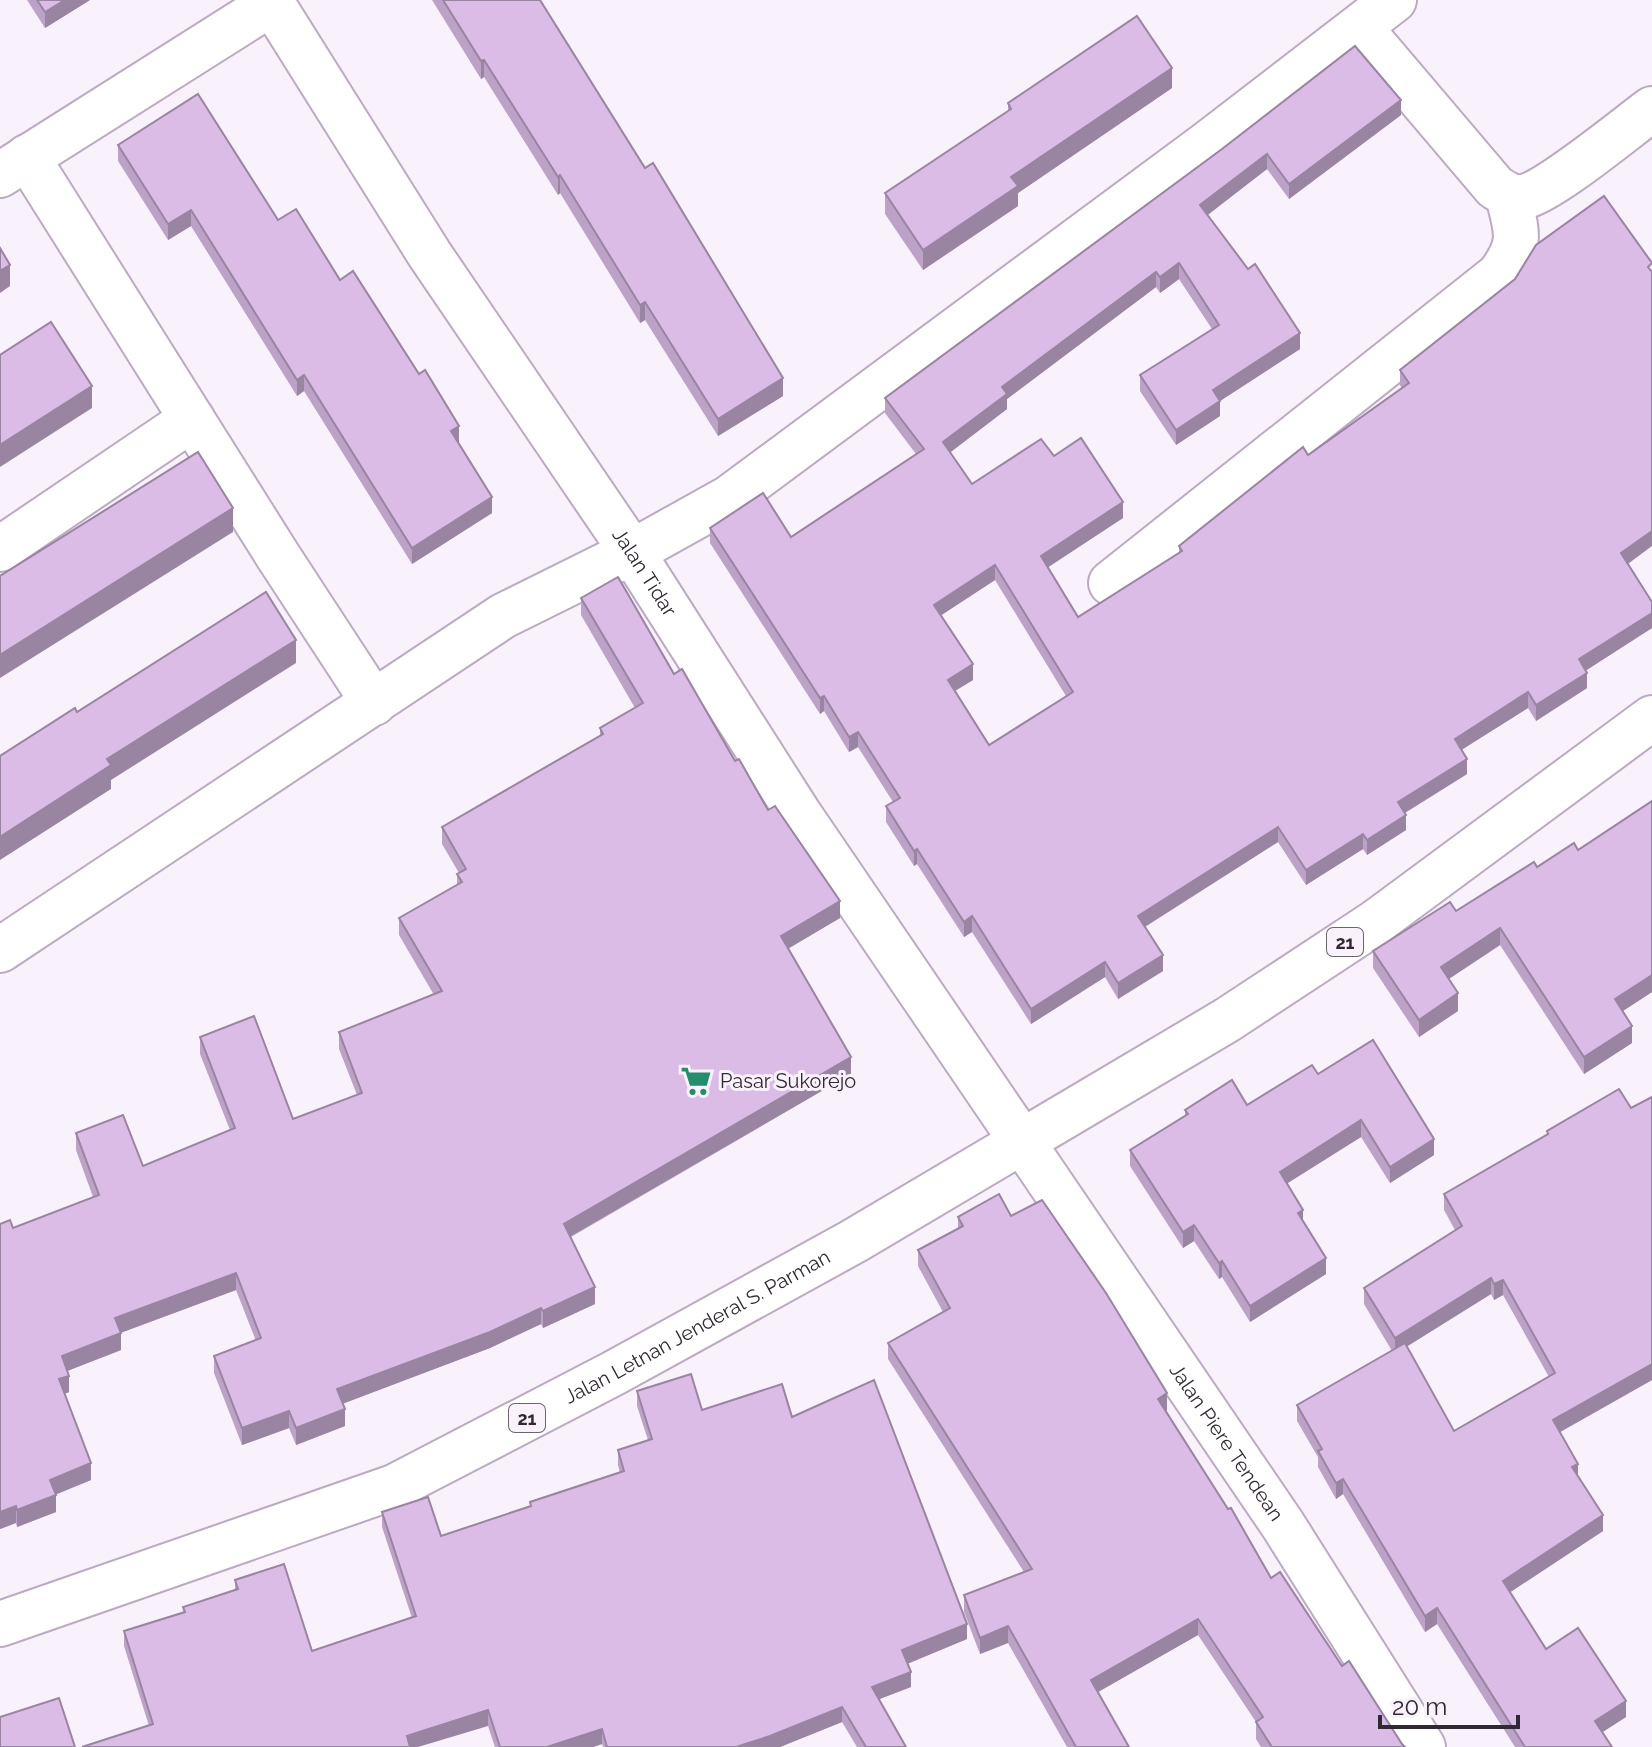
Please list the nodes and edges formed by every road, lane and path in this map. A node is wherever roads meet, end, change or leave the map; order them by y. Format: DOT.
graph roads {
  1 [pos="1394,0"];
  2 [pos="271,2"];
  3 [pos="1360,28"];
  4 [pos="1652,109"];
  5 [pos="14,166"];
  6 [pos="1508,196"];
  7 [pos="192,419"];
  8 [pos="0,549"];
  9 [pos="632,552"];
  10 [pos="1111,583"];
  11 [pos="374,703"];
  12 [pos="1652,718"];
  13 [pos="0,950"];
  14 [pos="1023,1143"];
  15 [pos="0,1624"];
  16 [pos="1423,1747"];
  1 -- 3 [label="main road"];
  2 -- 5 [label="main road"];
  2 -- 9 [label="main road, Jalan Tidar"];
  3 -- 6 [label="main road"];
  3 -- 9 [label="main road"];
  4 -- 6 [label="main road"];
  5 -- 7 [label="main road"];
  6 -- 10 [label="main road"];
  7 -- 8 [label="main road"];
  7 -- 11 [label="main road"];
  9 -- 11 [label="main road"];
  9 -- 14 [label="main road, Jalan Tidar"];
  11 -- 13 [label="main road"];
  12 -- 14 [label="main road, 21"];
  14 -- 15 [label="main road, Jalan Letnan Jenderal S. Parman / 21"];
  14 -- 16 [label="main road, Jalan Piere Tendean"];
}
